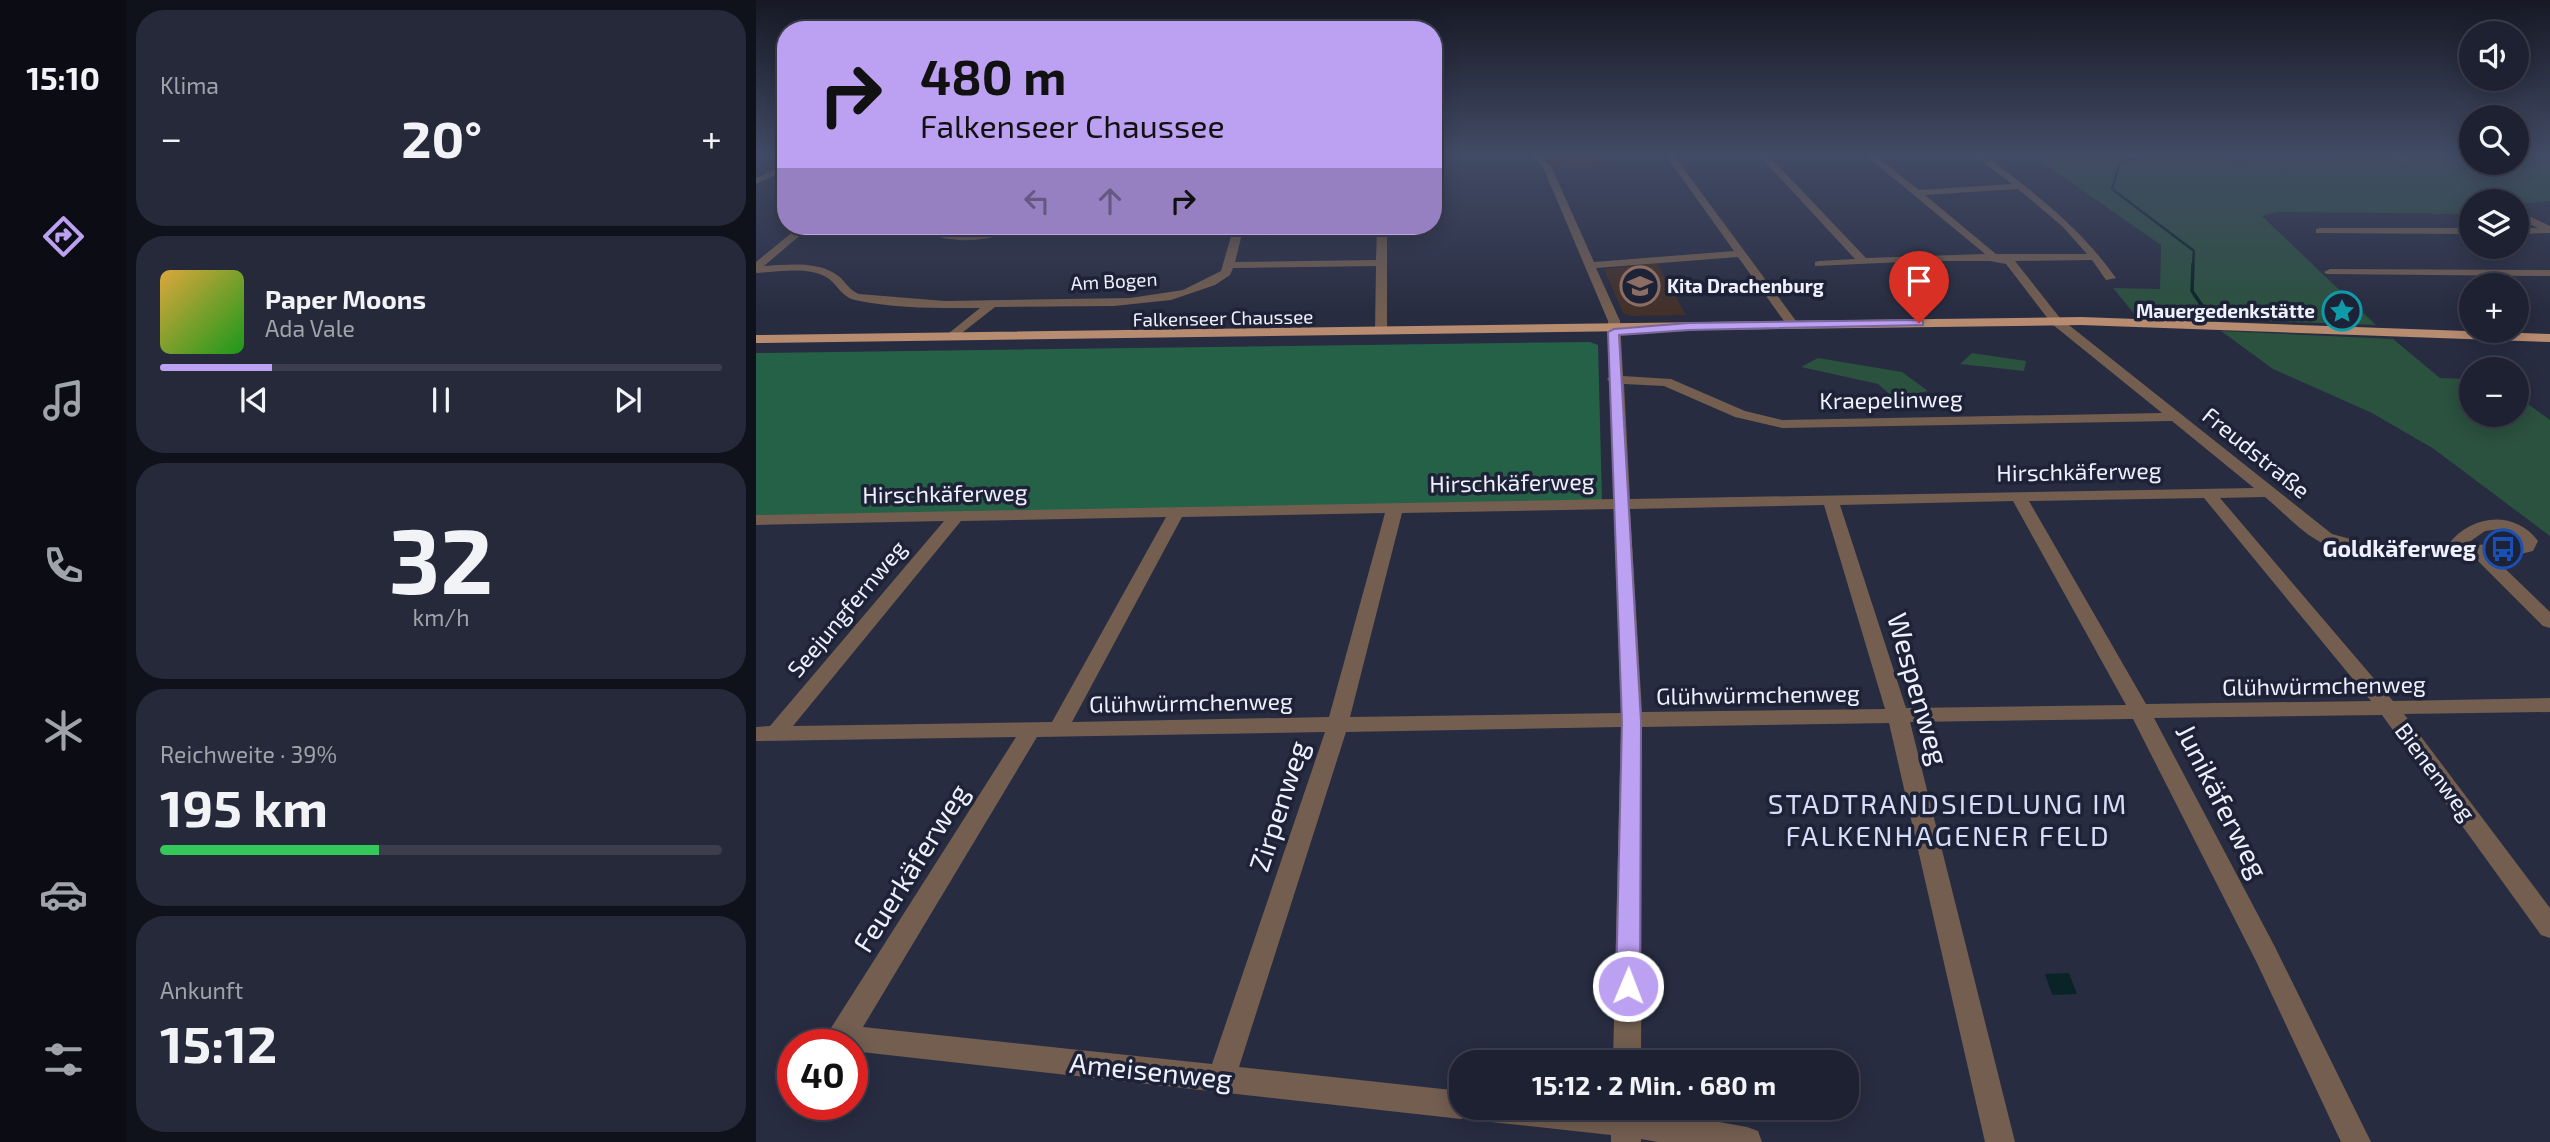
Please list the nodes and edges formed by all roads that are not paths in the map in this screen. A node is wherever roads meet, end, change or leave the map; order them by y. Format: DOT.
graph roads {
  1 [pos="1565,206"];
  2 [pos="1707,206"];
  3 [pos="1811,206"];
  4 [pos="1932,206"];
  5 [pos="2046,206"];
  6 [pos="2529,213"];
  7 [pos="2539,213"];
  8 [pos="2529,219"];
  9 [pos="2550,230"];
  10 [pos="2320,231"];
  11 [pos="2459,231"];
  12 [pos="2529,231"];
  13 [pos="795,235"];
  14 [pos="1237,235"];
  15 [pos="1382,235"];
  16 [pos="1741,254"];
  17 [pos="1993,257"];
  18 [pos="2097,257"];
  19 [pos="1863,261"];
  20 [pos="1382,263"];
  21 [pos="1819,264"];
  22 [pos="1231,265"];
  23 [pos="1591,265"];
  24 [pos="756,268"];
  25 [pos="2330,272"];
  26 [pos="2550,273"];
  27 [pos="2110,278"];
  28 [pos="992,304"];
  29 [pos="2056,321"];
  30 [pos="1793,325"];
  31 [pos="1614,330"];
  32 [pos="1380,333"];
  33 [pos="2550,338"];
  34 [pos="756,339"];
  35 [pos="950,339"];
  36 [pos="756,344"];
  37 [pos="1614,379"];
  38 [pos="2176,417"];
  39 [pos="2207,492"];
  40 [pos="2269,492"];
  41 [pos="2018,496"];
  42 [pos="1830,500"];
  43 [pos="1621,504"];
  44 [pos="1395,508"];
  45 [pos="1177,513"];
  46 [pos="957,516"];
  47 [pos="756,520"];
  48 [pos="2454,549"];
  49 [pos="2475,549"];
  50 [pos="2550,622"];
  51 [pos="2550,705"];
  52 [pos="2389,709"];
  53 [pos="2141,714"];
  54 [pos="1898,717"];
  55 [pos="1632,722"];
  56 [pos="1337,726"];
  57 [pos="1058,729"];
  58 [pos="1031,730"];
  59 [pos="765,734"];
  60 [pos="2550,927"];
  61 [pos="846,1029"];
  62 [pos="868,1040"];
  63 [pos="1627,1050"];
  64 [pos="1221,1079"];
  65 [pos="1449,1104"];
  66 [pos="1592,1120"];
  67 [pos="1626,1124"];
  68 [pos="1748,1142"];
  69 [pos="2000,1142"];
  70 [pos="2356,1142"];
  1 -- 23 [label="street"];
  2 -- 16 [label="street"];
  3 -- 19 [label="street"];
  4 -- 17 [label="street, Freudstraße"];
  5 -- 18 [label="street"];
  6 -- 7 [label="street"];
  8 -- 9 [label="street"];
  9 -- 12 [label="street"];
  10 -- 11 [label="street"];
  13 -- 24 [label="street"];
  14 -- 22 [label="street"];
  15 -- 20 [label="street"];
  16 -- 23 [label="street"];
  16 -- 30 [label="street"];
  17 -- 18 [label="street"];
  17 -- 19 [label="street"];
  17 -- 29 [label="street, Freudstraße"];
  18 -- 27 [label="street"];
  19 -- 21 [label="street"];
  20 -- 22 [label="street"];
  20 -- 32 [label="street"];
  22 -- 28 [label="street, Am Bogen"];
  23 -- 31 [label="street"];
  24 -- 28 [label="street, Am Bogen"];
  25 -- 26 [label="street"];
  28 -- 35 [label="street"];
  29 -- 30 [label="main road, Falkenseer Chaussee"];
  29 -- 33 [label="main road, Falkenseer Chaussee"];
  29 -- 38 [label="street, Freudstraße"];
  30 -- 31 [label="main road, Falkenseer Chaussee"];
  31 -- 32 [label="main road, Falkenseer Chaussee"];
  31 -- 37 [label="street"];
  32 -- 35 [label="main road, Falkenseer Chaussee"];
  34 -- 35 [label="main road, Falkenseer Chaussee"];
  35 -- 36 [label="main road, Falkenseer Chaussee"];
  37 -- 38 [label="street, Kraepelinweg"];
  37 -- 43 [label="street"];
  38 -- 40 [label="street, Freudstraße"];
  39 -- 40 [label="street, Hirschkäferweg"];
  39 -- 41 [label="street, Hirschkäferweg"];
  39 -- 52 [label="street, Bienenweg"];
  40 -- 48 [label="street, Freudstraße"];
  41 -- 42 [label="street, Hirschkäferweg"];
  41 -- 53 [label="street, Junikäferweg"];
  42 -- 43 [label="street, Hirschkäferweg"];
  42 -- 54 [label="street, Wespenweg"];
  43 -- 44 [label="street, Hirschkäferweg"];
  43 -- 55 [label="street"];
  44 -- 45 [label="street, Hirschkäferweg"];
  44 -- 56 [label="street, Zirpenweg"];
  45 -- 46 [label="street, Hirschkäferweg"];
  45 -- 57 [label="street"];
  46 -- 47 [label="street, Hirschkäferweg"];
  46 -- 59 [label="street, Seejungfernweg"];
  48 -- 49 [label="street, Freudstraße"];
  48 -- 49 [label="street, Freudstraße"];
  49 -- 50 [label="street"];
  51 -- 52 [label="street, Glühwürmchenweg"];
  52 -- 53 [label="street, Glühwürmchenweg"];
  52 -- 60 [label="street, Bienenweg"];
  53 -- 54 [label="street, Glühwürmchenweg"];
  53 -- 70 [label="street, Junikäferweg"];
  54 -- 55 [label="street, Glühwürmchenweg"];
  54 -- 69 [label="street, Wespenweg"];
  55 -- 56 [label="street, Glühwürmchenweg"];
  55 -- 63 [label="street"];
  56 -- 57 [label="street, Glühwürmchenweg"];
  56 -- 64 [label="street, Zirpenweg"];
  57 -- 58 [label="street, Glühwürmchenweg"];
  58 -- 59 [label="street, Glühwürmchenweg"];
  58 -- 61 [label="street, Feuerkäferweg"];
  62 -- 64 [label="street, Ameisenweg"];
  64 -- 65 [label="street, Ameisenweg"];
  66 -- 67 [label="street"];
  67 -- 68 [label="street"];
}
